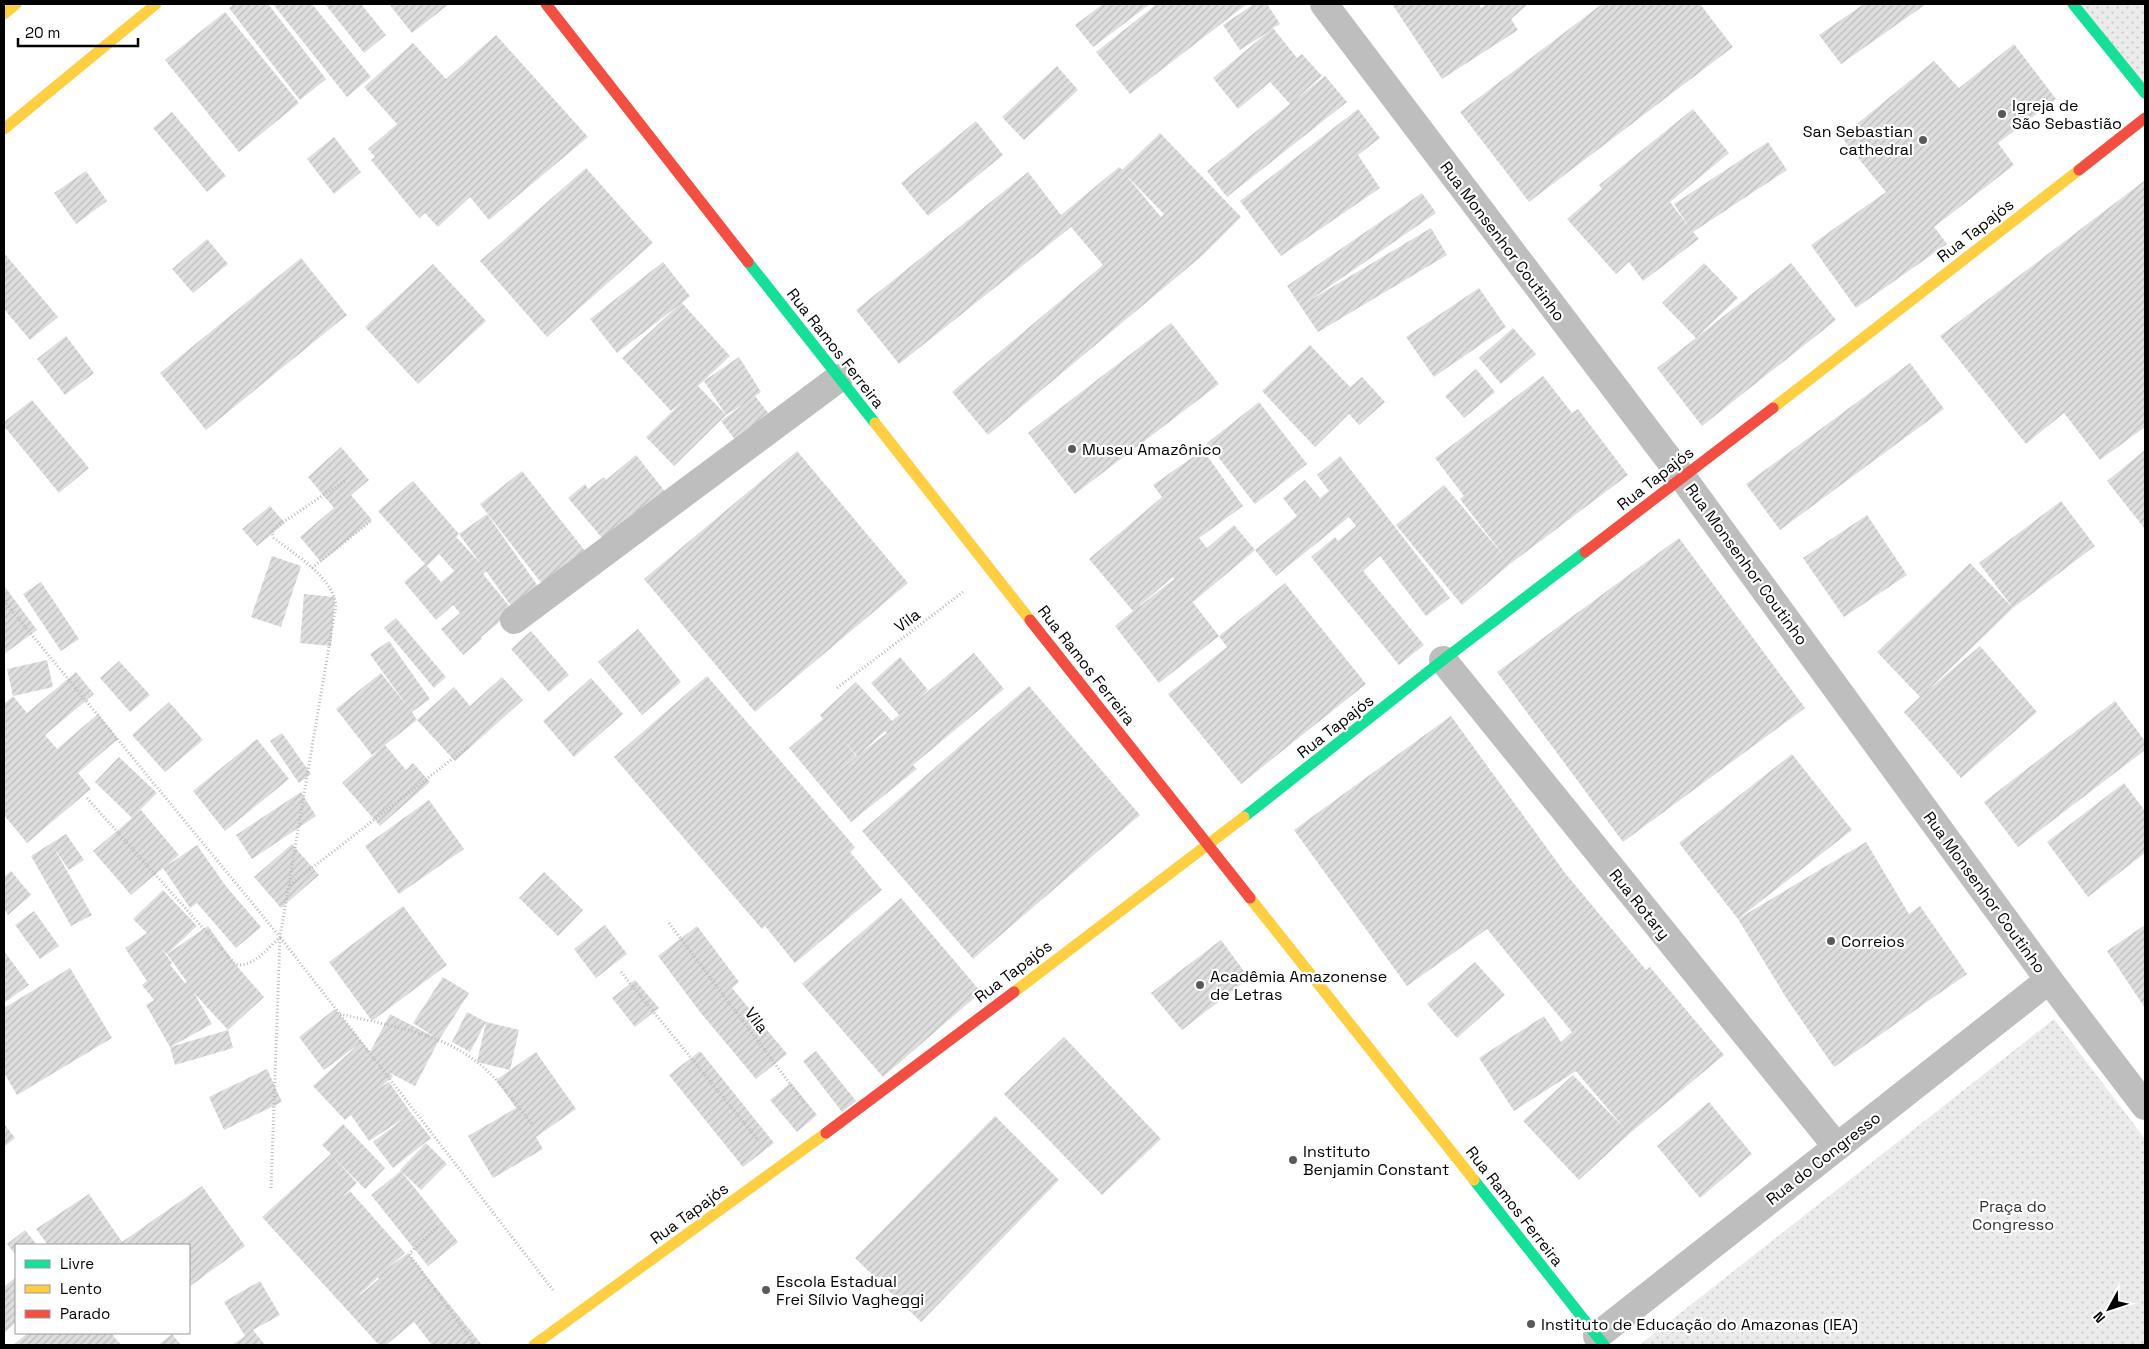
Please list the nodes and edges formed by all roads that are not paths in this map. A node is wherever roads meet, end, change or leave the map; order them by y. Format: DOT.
graph roads {
  1 [pos="16,4"];
  2 [pos="156,4"];
  3 [pos="546,4"];
  4 [pos="1324,4"];
  5 [pos="2073,4"];
  6 [pos="4,14"];
  7 [pos="2145,93"];
  8 [pos="2145,118"];
  9 [pos="4,129"];
  10 [pos="838,378"];
  11 [pos="1683,478"];
  12 [pos="514,620"];
  13 [pos="1444,660"];
  14 [pos="1208,846"];
  15 [pos="2050,980"];
  16 [pos="2145,1106"];
  17 [pos="1837,1147"];
  18 [pos="1601,1340"];
  19 [pos="534,1345"];
  1 -- 6 [label="street"];
  2 -- 9 [label="street"];
  3 -- 10 [label="street, Rua Ramos Ferreira"];
  4 -- 11 [label="street, Rua Monsenhor Coutinho"];
  5 -- 7 [label="street"];
  8 -- 11 [label="street, Rua Tapajós"];
  10 -- 12 [label="street"];
  10 -- 14 [label="street, Rua Ramos Ferreira"];
  11 -- 13 [label="street, Rua Tapajós"];
  11 -- 15 [label="street, Rua Monsenhor Coutinho"];
  13 -- 14 [label="street, Rua Tapajós"];
  13 -- 17 [label="street, Rua Rotary"];
  14 -- 18 [label="street, Rua Ramos Ferreira"];
  14 -- 19 [label="street, Rua Tapajós"];
  15 -- 16 [label="street, Rua Monsenhor Coutinho"];
  15 -- 17 [label="street, Rua do Congresso"];
  17 -- 18 [label="street, Rua do Congresso"];
}
